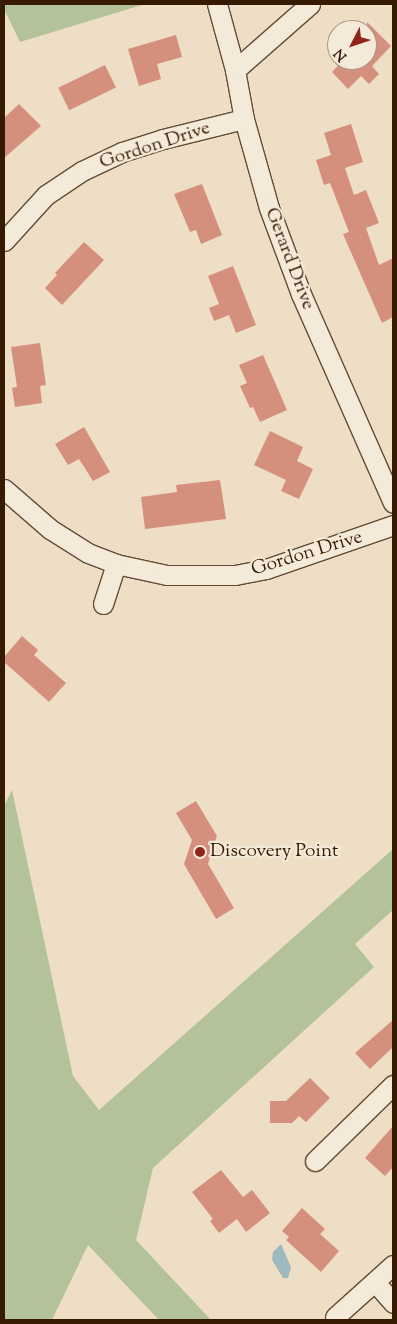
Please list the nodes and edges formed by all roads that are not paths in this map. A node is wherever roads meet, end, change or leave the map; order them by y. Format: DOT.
graph roads {
  1 [pos="217,4"];
  2 [pos="310,4"];
  3 [pos="235,70"];
  4 [pos="244,119"];
  5 [pos="4,241"];
  6 [pos="4,490"];
  7 [pos="393,503"];
  8 [pos="393,525"];
  9 [pos="116,564"];
  10 [pos="103,604"];
  11 [pos="393,1085"];
  12 [pos="315,1161"];
  13 [pos="393,1265"];
  14 [pos="375,1282"];
  15 [pos="393,1303"];
  16 [pos="335,1317"];
  1 -- 3 [label="street, Gerard Drive"];
  2 -- 3 [label="street"];
  3 -- 4 [label="street, Gerard Drive"];
  4 -- 5 [label="street, Gordon Drive"];
  4 -- 7 [label="street, Gerard Drive"];
  6 -- 9 [label="street, Gordon Drive"];
  8 -- 9 [label="street, Gordon Drive"];
  9 -- 10 [label="street"];
  11 -- 12 [label="street"];
  13 -- 14 [label="street"];
  14 -- 15 [label="street"];
  14 -- 16 [label="street"];
}
